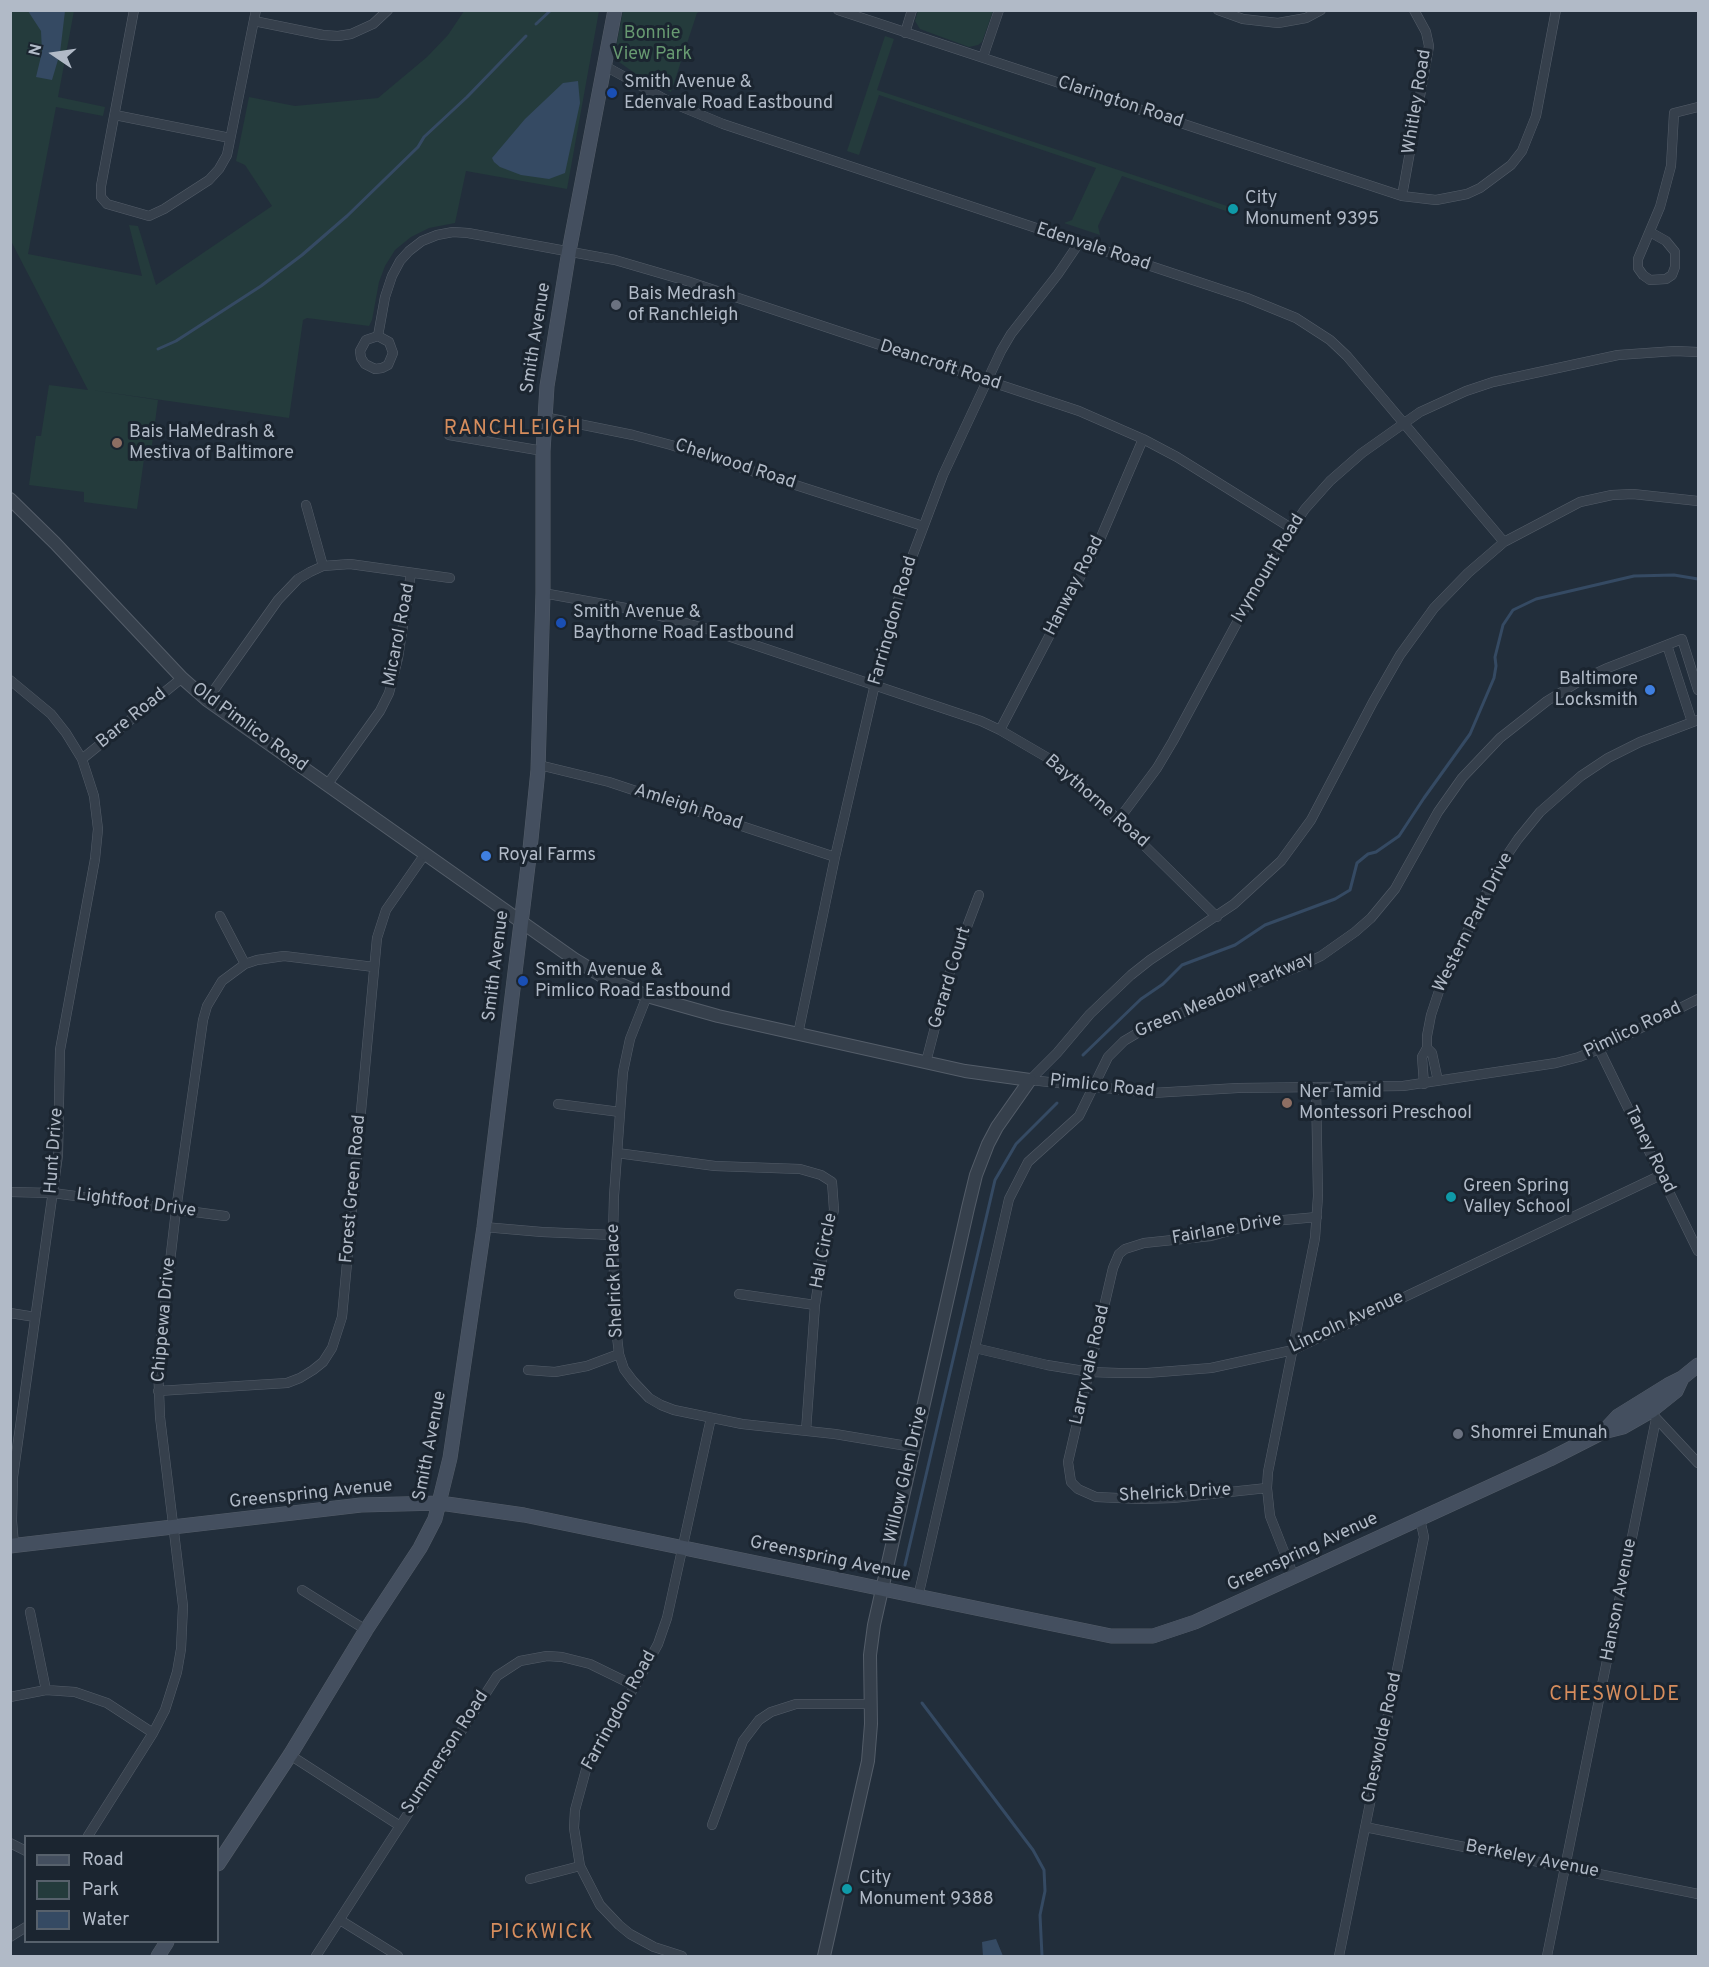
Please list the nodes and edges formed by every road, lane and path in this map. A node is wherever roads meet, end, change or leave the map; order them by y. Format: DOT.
graph roads {
  1 [pos="134,10"];
  2 [pos="256,10"];
  3 [pos="388,10"];
  4 [pos="615,10"];
  5 [pos="838,10"];
  6 [pos="912,10"];
  7 [pos="999,10"];
  8 [pos="1218,10"];
  9 [pos="1321,10"];
  10 [pos="1414,10"];
  11 [pos="1556,10"];
  12 [pos="254,21"];
  13 [pos="905,33"];
  14 [pos="982,57"];
  15 [pos="605,66"];
  16 [pos="1698,107"];
  17 [pos="115,116"];
  18 [pos="230,138"];
  19 [pos="1402,196"];
  20 [pos="1650,232"];
  21 [pos="1079,243"];
  22 [pos="569,251"];
  23 [pos="378,336"];
  24 [pos="1698,352"];
  25 [pos="986,381"];
  26 [pos="544,417"];
  27 [pos="1404,423"];
  28 [pos="449,435"];
  29 [pos="1143,439"];
  30 [pos="543,451"];
  31 [pos="10,499"];
  32 [pos="1698,501"];
  33 [pos="306,505"];
  34 [pos="922,526"];
  35 [pos="1291,528"];
  36 [pos="1504,542"];
  37 [pos="323,566"];
  38 [pos="411,573"];
  39 [pos="450,578"];
  40 [pos="543,593"];
  41 [pos="1667,645"];
  42 [pos="182,678"];
  43 [pos="10,680"];
  44 [pos="875,684"];
  45 [pos="1698,690"];
  46 [pos="207,700"];
  47 [pos="1695,721"];
  48 [pos="1000,730"];
  49 [pos="82,759"];
  50 [pos="539,765"];
  51 [pos="327,785"];
  52 [pos="1119,819"];
  53 [pos="425,854"];
  54 [pos="835,858"];
  55 [pos="979,895"];
  56 [pos="220,916"];
  57 [pos="1217,917"];
  58 [pos="521,920"];
  59 [pos="245,964"];
  60 [pos="374,967"];
  61 [pos="646,996"];
  62 [pos="1698,999"];
  63 [pos="798,1034"];
  64 [pos="1427,1048"];
  65 [pos="1599,1049"];
  66 [pos="926,1062"];
  67 [pos="1030,1080"];
  68 [pos="1438,1081"];
  69 [pos="1424,1083"];
  70 [pos="1093,1086"];
  71 [pos="1316,1087"];
  72 [pos="558,1104"];
  73 [pos="620,1112"];
  74 [pos="617,1153"];
  75 [pos="1661,1175"];
  76 [pos="10,1192"];
  77 [pos="53,1193"];
  78 [pos="176,1210"];
  79 [pos="225,1216"];
  80 [pos="1317,1217"];
  81 [pos="484,1227"];
  82 [pos="613,1235"];
  83 [pos="1698,1251"];
  84 [pos="1113,1268"];
  85 [pos="739,1294"];
  86 [pos="815,1305"];
  87 [pos="10,1313"];
  88 [pos="35,1317"];
  89 [pos="975,1348"];
  90 [pos="1293,1350"];
  91 [pos="619,1354"];
  92 [pos="1698,1365"];
  93 [pos="528,1370"];
  94 [pos="1090,1372"];
  95 [pos="158,1391"];
  96 [pos="1650,1410"];
  97 [pos="711,1418"];
  98 [pos="806,1431"];
  99 [pos="14,1435"];
  100 [pos="913,1447"];
  101 [pos="1068,1462"];
  102 [pos="1698,1464"];
  103 [pos="1267,1488"];
  104 [pos="440,1503"];
  105 [pos="1420,1519"];
  106 [pos="174,1528"];
  107 [pos="12,1546"];
  108 [pos="683,1549"];
  109 [pos="1294,1577"];
  110 [pos="881,1589"];
  111 [pos="302,1590"];
  112 [pos="918,1597"];
  113 [pos="30,1612"];
  114 [pos="366,1630"];
  115 [pos="635,1686"];
  116 [pos="46,1690"];
  117 [pos="10,1697"];
  118 [pos="871,1704"];
  119 [pos="153,1733"];
  120 [pos="290,1755"];
  121 [pos="712,1825"];
  122 [pos="400,1826"];
  123 [pos="1365,1827"];
  124 [pos="89,1835"];
  125 [pos="10,1843"];
  126 [pos="24,1850"];
  127 [pos="219,1862"];
  128 [pos="580,1866"];
  129 [pos="1565,1867"];
  130 [pos="530,1879"];
  131 [pos="1698,1894"];
  132 [pos="340,1920"];
  133 [pos="24,1928"];
  134 [pos="10,1937"];
  135 [pos="166,1943"];
  136 [pos="158,1956"];
  137 [pos="316,1956"];
  138 [pos="398,1956"];
  139 [pos="682,1956"];
  140 [pos="824,1956"];
  141 [pos="1339,1956"];
  142 [pos="1547,1956"];
  1 -- 17 [label="street"];
  2 -- 12 [label="street"];
  3 -- 12 [label="street"];
  4 -- 15 [label="main road, Smith Avenue"];
  5 -- 13 [label="street, Clarington Road"];
  6 -- 13 [label="street"];
  7 -- 14 [label="street"];
  8 -- 9 [label="street"];
  10 -- 19 [label="street, Whitley Road"];
  11 -- 19 [label="street, Clarington Road"];
  12 -- 18 [label="street"];
  13 -- 14 [label="street, Clarington Road"];
  14 -- 19 [label="street, Clarington Road"];
  15 -- 21 [label="street, Edenvale Road"];
  15 -- 22 [label="main road, Smith Avenue"];
  16 -- 20 [label="street"];
  17 -- 18 [label="street"];
  17 -- 18 [label="street"];
  20 -- 20 [label="street"];
  21 -- 25 [label="street, Farringdon Road"];
  21 -- 27 [label="street, Edenvale Road"];
  22 -- 23 [label="street, Deancroft Road"];
  22 -- 25 [label="street, Deancroft Road"];
  22 -- 26 [label="main road, Smith Avenue"];
  24 -- 27 [label="street, Ivymount Road"];
  25 -- 29 [label="street, Deancroft Road"];
  25 -- 34 [label="street, Farringdon Road"];
  26 -- 30 [label="main road, Smith Avenue"];
  26 -- 34 [label="street, Chelwood Road"];
  27 -- 35 [label="street, Ivymount Road"];
  27 -- 36 [label="street, Edenvale Road"];
  28 -- 30 [label="street"];
  29 -- 35 [label="street, Deancroft Road"];
  29 -- 48 [label="street, Hanway Road"];
  30 -- 40 [label="main road, Smith Avenue"];
  31 -- 42 [label="street, Old Pimlico Road"];
  32 -- 36 [label="street"];
  33 -- 37 [label="street"];
  34 -- 44 [label="street, Farringdon Road"];
  35 -- 52 [label="street, Ivymount Road"];
  36 -- 57 [label="street"];
  37 -- 38 [label="street"];
  37 -- 46 [label="street"];
  38 -- 39 [label="street"];
  38 -- 51 [label="street, Micarol Road"];
  40 -- 44 [label="street, Baythorne Road"];
  40 -- 50 [label="main road, Smith Avenue"];
  41 -- 45 [label="street, Green Meadow Parkway"];
  41 -- 47 [label="street"];
  41 -- 70 [label="street, Green Meadow Parkway"];
  42 -- 46 [label="street, Old Pimlico Road"];
  42 -- 49 [label="street, Bare Road"];
  43 -- 49 [label="street, Hunt Drive"];
  44 -- 48 [label="street, Baythorne Road"];
  44 -- 54 [label="street, Farringdon Road"];
  46 -- 51 [label="street, Old Pimlico Road"];
  47 -- 64 [label="street, Western Park Drive"];
  48 -- 52 [label="street, Baythorne Road"];
  49 -- 77 [label="street, Hunt Drive"];
  50 -- 54 [label="street, Amleigh Road"];
  50 -- 58 [label="main road, Smith Avenue"];
  51 -- 53 [label="street, Old Pimlico Road"];
  52 -- 57 [label="street, Baythorne Road"];
  53 -- 58 [label="street, Old Pimlico Road"];
  53 -- 60 [label="street, Forest Green Road"];
  54 -- 63 [label="street, Farringdon Road"];
  55 -- 66 [label="street, Gerard Court"];
  56 -- 59 [label="street"];
  57 -- 67 [label="street"];
  58 -- 61 [label="street, Pimlico Road"];
  58 -- 81 [label="main road, Smith Avenue"];
  59 -- 60 [label="street, Chippewa Drive"];
  59 -- 78 [label="street, Chippewa Drive"];
  60 -- 95 [label="street, Forest Green Road"];
  61 -- 63 [label="street, Pimlico Road"];
  61 -- 73 [label="street, Shelrick Place"];
  62 -- 65 [label="street, Pimlico Road"];
  63 -- 66 [label="street, Pimlico Road"];
  64 -- 68 [label="street, Western Park Drive"];
  64 -- 69 [label="street, Western Park Drive"];
  65 -- 68 [label="street, Pimlico Road"];
  65 -- 75 [label="street, Taney Road"];
  66 -- 67 [label="street, Pimlico Road"];
  67 -- 70 [label="street, Pimlico Road"];
  67 -- 100 [label="street, Willow Glen Drive"];
  68 -- 69 [label="street, Pimlico Road"];
  69 -- 71 [label="street, Pimlico Road"];
  70 -- 71 [label="street, Pimlico Road"];
  70 -- 89 [label="street, Willow Glen Drive"];
  71 -- 80 [label="street"];
  72 -- 73 [label="street"];
  73 -- 74 [label="street, Shelrick Place"];
  74 -- 82 [label="street, Shelrick Place"];
  74 -- 86 [label="street, Hal Circle"];
  75 -- 83 [label="street, Taney Road"];
  75 -- 90 [label="street, Lincoln Avenue"];
  76 -- 77 [label="street, Lightfoot Drive"];
  77 -- 78 [label="street, Lightfoot Drive"];
  77 -- 88 [label="street, Hunt Drive"];
  78 -- 79 [label="street, Lightfoot Drive"];
  78 -- 95 [label="street, Chippewa Drive"];
  80 -- 84 [label="street, Fairlane Drive"];
  80 -- 90 [label="street"];
  81 -- 82 [label="street"];
  81 -- 104 [label="main road, Smith Avenue"];
  82 -- 91 [label="street, Shelrick Place"];
  84 -- 94 [label="street, Larryvale Road"];
  85 -- 86 [label="street"];
  86 -- 98 [label="street, Hal Circle"];
  87 -- 88 [label="street"];
  88 -- 99 [label="street, Hunt Drive"];
  89 -- 94 [label="street, Lincoln Avenue"];
  89 -- 112 [label="street, Willow Glen Drive"];
  90 -- 94 [label="street, Lincoln Avenue"];
  90 -- 103 [label="street"];
  91 -- 93 [label="street"];
  91 -- 97 [label="street, Shelrick Place"];
  92 -- 96 [label="main road, Greenspring Avenue"];
  94 -- 101 [label="street, Larryvale Road"];
  95 -- 106 [label="street, Chippewa Drive"];
  96 -- 102 [label="street"];
  96 -- 105 [label="main road, Greenspring Avenue"];
  96 -- 129 [label="street, Hanson Avenue"];
  97 -- 98 [label="street, Shelrick Place"];
  97 -- 108 [label="street, Farringdon Road"];
  98 -- 100 [label="street, Shelrick Place"];
  99 -- 107 [label="street, Hunt Drive"];
  100 -- 110 [label="street, Willow Glen Drive"];
  101 -- 103 [label="street, Shelrick Drive"];
  103 -- 109 [label="street"];
  104 -- 106 [label="main road, Greenspring Avenue"];
  104 -- 108 [label="main road, Greenspring Avenue"];
  104 -- 114 [label="main road, Smith Avenue"];
  105 -- 109 [label="main road, Greenspring Avenue"];
  105 -- 123 [label="street, Cheswolde Road"];
  106 -- 107 [label="main road, Greenspring Avenue"];
  106 -- 119 [label="street, Chippewa Drive"];
  108 -- 110 [label="main road, Greenspring Avenue"];
  108 -- 115 [label="street, Farringdon Road"];
  109 -- 112 [label="main road, Greenspring Avenue"];
  110 -- 112 [label="main road, Greenspring Avenue"];
  110 -- 118 [label="street, Willow Glen Drive"];
  111 -- 114 [label="street"];
  113 -- 116 [label="street"];
  114 -- 120 [label="main road, Smith Avenue"];
  115 -- 122 [label="street, Summerson Road"];
  115 -- 128 [label="street, Farringdon Road"];
  116 -- 117 [label="street"];
  116 -- 119 [label="street"];
  118 -- 121 [label="street"];
  118 -- 140 [label="street, Willow Glen Drive"];
  119 -- 124 [label="street, Chippewa Drive"];
  120 -- 122 [label="street"];
  120 -- 127 [label="main road, Smith Avenue"];
  122 -- 132 [label="street, Summerson Road"];
  123 -- 129 [label="street, Berkeley Avenue"];
  123 -- 141 [label="street, Cheswolde Road"];
  125 -- 126 [label="street"];
  128 -- 130 [label="street"];
  128 -- 139 [label="street, Farringdon Road"];
  129 -- 131 [label="street, Berkeley Avenue"];
  129 -- 142 [label="street, Hanson Avenue"];
  132 -- 137 [label="street, Summerson Road"];
  132 -- 138 [label="street"];
  133 -- 134 [label="street"];
  135 -- 136 [label="main road"];
}
